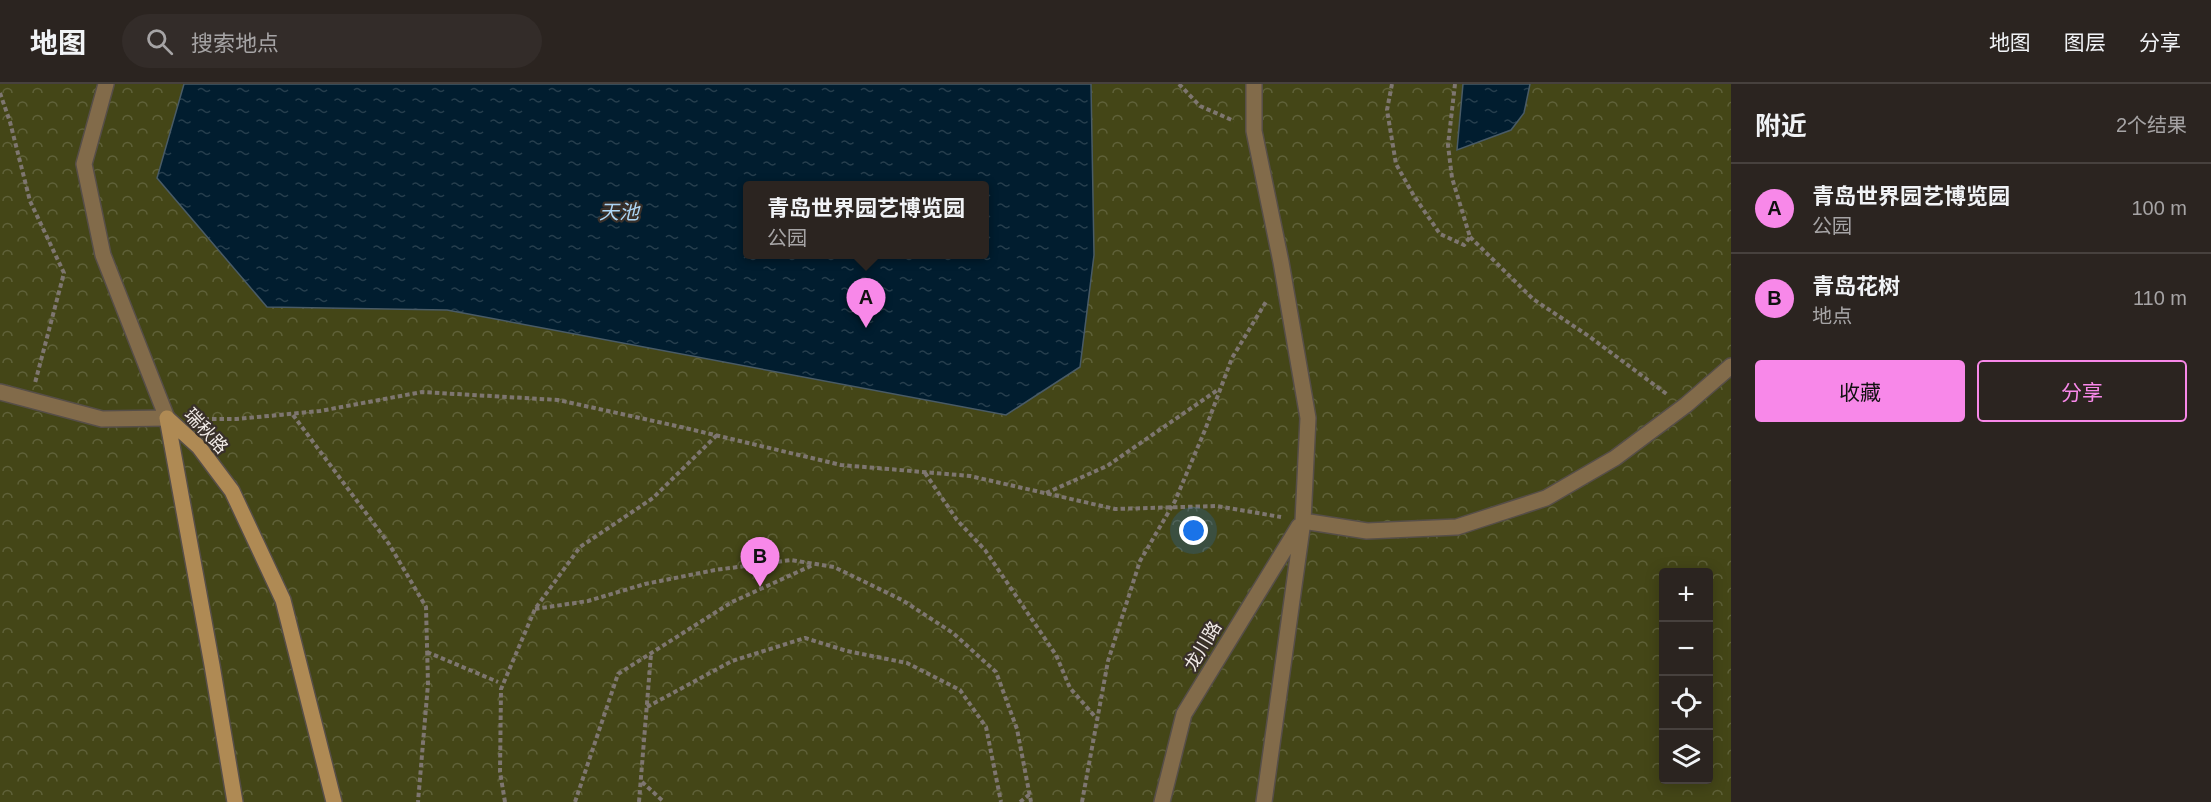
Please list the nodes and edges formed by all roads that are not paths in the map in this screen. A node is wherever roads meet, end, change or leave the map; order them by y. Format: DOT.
graph roads {
  1 [pos="106,84"];
  2 [pos="1254,84"];
  3 [pos="1731,366"];
  4 [pos="0,392"];
  5 [pos="167,418"];
  6 [pos="1303,521"];
  7 [pos="234,802"];
  8 [pos="334,802"];
  9 [pos="1162,802"];
  10 [pos="1264,802"];
  1 -- 5 [label="street"];
  2 -- 6 [label="street"];
  3 -- 6 [label="street"];
  4 -- 5 [label="street"];
  5 -- 7 [label="street, 瑞秋路"];
  5 -- 8 [label="street, 瑞秋路"];
  6 -- 9 [label="street, 龙川路"];
  6 -- 10 [label="street"];
}
